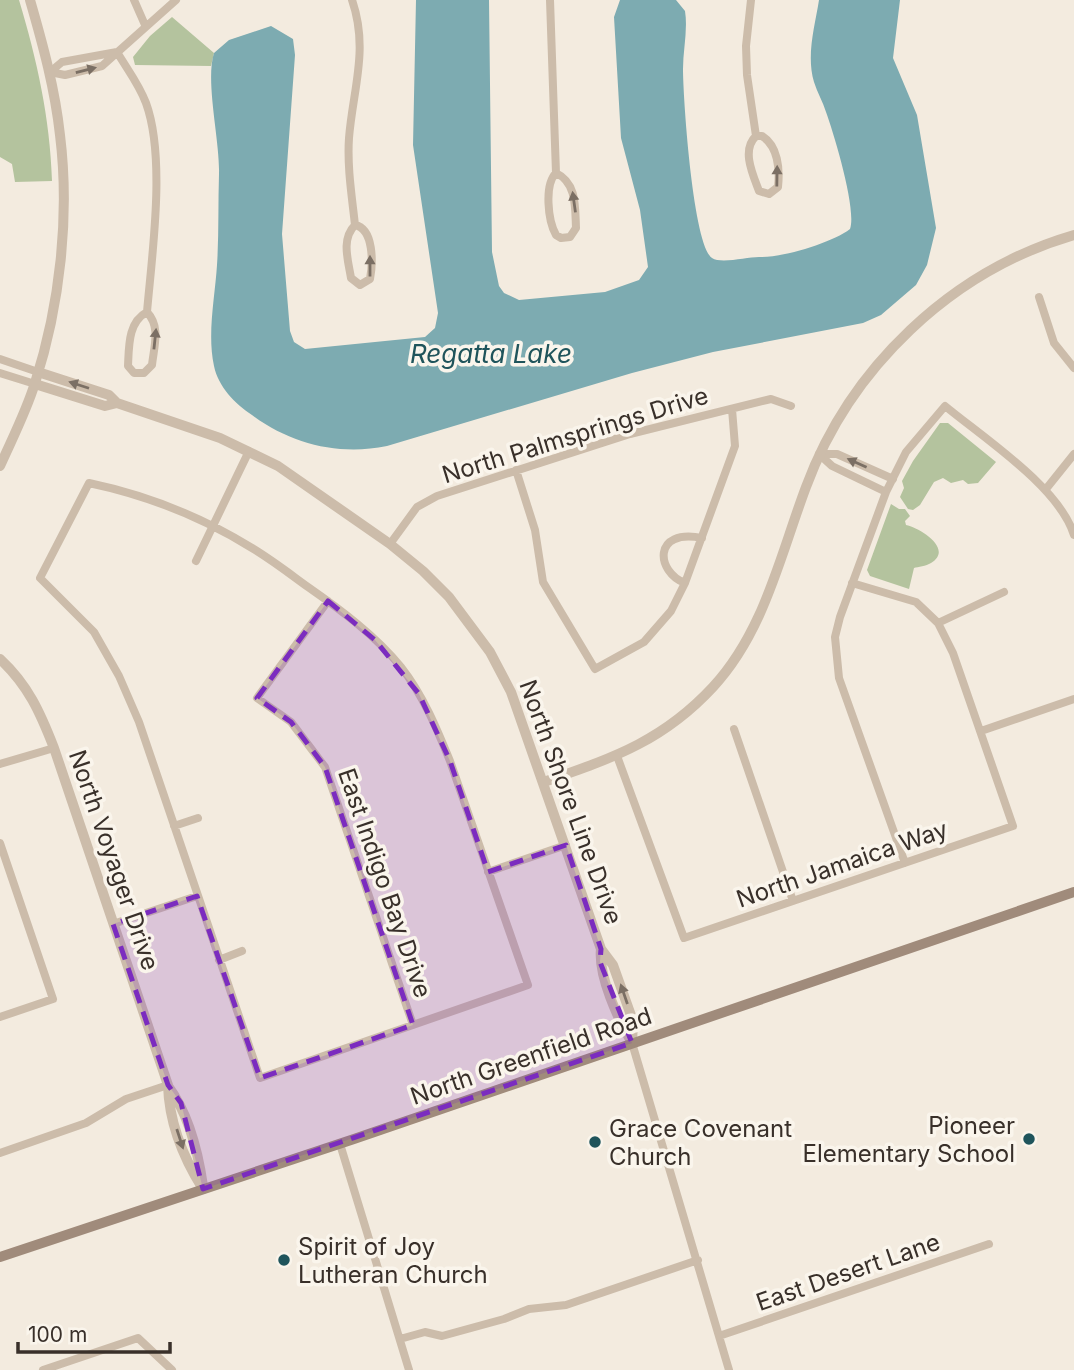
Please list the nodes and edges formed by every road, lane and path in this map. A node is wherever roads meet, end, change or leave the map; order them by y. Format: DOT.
graph roads {
  1 [pos="30,0"];
  2 [pos="134,0"];
  3 [pos="176,0"];
  4 [pos="352,0"];
  5 [pos="550,0"];
  6 [pos="751,0"];
  7 [pos="145,25"];
  8 [pos="117,51"];
  9 [pos="50,72"];
  10 [pos="756,136"];
  11 [pos="556,173"];
  12 [pos="355,225"];
  13 [pos="1074,235"];
  14 [pos="1039,297"];
  15 [pos="147,312"];
  16 [pos="0,359"];
  17 [pos="1074,368"];
  18 [pos="38,372"];
  19 [pos="0,373"];
  20 [pos="35,384"];
  21 [pos="117,403"];
  22 [pos="791,406"];
  23 [pos="732,409"];
  24 [pos="249,451"];
  25 [pos="820,454"];
  26 [pos="1074,454"];
  27 [pos="0,466"];
  28 [pos="516,470"];
  29 [pos="893,479"];
  30 [pos="1046,489"];
  31 [pos="886,492"];
  32 [pos="211,526"];
  33 [pos="1074,536"];
  34 [pos="702,538"];
  35 [pos="390,544"];
  36 [pos="196,561"];
  37 [pos="685,583"];
  38 [pos="852,583"];
  39 [pos="1003,592"];
  40 [pos="328,601"];
  41 [pos="938,623"];
  42 [pos="0,659"];
  43 [pos="1074,699"];
  44 [pos="734,729"];
  45 [pos="981,731"];
  46 [pos="54,748"];
  47 [pos="617,756"];
  48 [pos="0,764"];
  49 [pos="544,782"];
  50 [pos="198,818"];
  51 [pos="174,826"];
  52 [pos="0,843"];
  53 [pos="566,845"];
  54 [pos="905,863"];
  55 [pos="488,872"];
  56 [pos="1074,892"];
  57 [pos="197,896"];
  58 [pos="793,901"];
  59 [pos="113,924"];
  60 [pos="242,951"];
  61 [pos="219,960"];
  62 [pos="0,1017"];
  63 [pos="413,1025"];
  64 [pos="632,1043"];
  65 [pos="168,1085"];
  66 [pos="340,1144"];
  67 [pos="0,1153"];
  68 [pos="203,1189"];
  69 [pos="989,1244"];
  70 [pos="0,1257"];
  71 [pos="698,1260"];
  72 [pos="719,1336"];
  73 [pos="400,1339"];
  74 [pos="43,1370"];
  75 [pos="172,1370"];
  76 [pos="408,1370"];
  77 [pos="729,1370"];
  1 -- 9 [label="street"];
  2 -- 7 [label="street"];
  3 -- 7 [label="street"];
  4 -- 12 [label="street"];
  5 -- 11 [label="street"];
  6 -- 10 [label="street"];
  7 -- 8 [label="street"];
  8 -- 9 [label="street"];
  9 -- 8 [label="street, one-way"];
  8 -- 15 [label="street"];
  9 -- 18 [label="street"];
  10 -- 10 [label="street, one-way"];
  11 -- 11 [label="street, one-way"];
  12 -- 12 [label="street, one-way"];
  13 -- 25 [label="street"];
  14 -- 17 [label="street"];
  15 -- 15 [label="street, one-way"];
  16 -- 18 [label="street"];
  18 -- 20 [label="street"];
  21 -- 18 [label="street, one-way"];
  19 -- 20 [label="street"];
  20 -- 21 [label="street"];
  20 -- 27 [label="street"];
  21 -- 24 [label="street, North Shore Line Drive"];
  22 -- 23 [label="street, North Palmsprings Drive"];
  23 -- 28 [label="street, North Palmsprings Drive"];
  23 -- 34 [label="street"];
  24 -- 32 [label="street"];
  24 -- 35 [label="street, North Shore Line Drive"];
  29 -- 25 [label="street, one-way"];
  25 -- 31 [label="street"];
  25 -- 47 [label="street"];
  26 -- 30 [label="street"];
  28 -- 35 [label="street, North Palmsprings Drive"];
  28 -- 37 [label="street"];
  29 -- 30 [label="street"];
  29 -- 31 [label="street"];
  30 -- 33 [label="street"];
  31 -- 38 [label="street"];
  32 -- 36 [label="street"];
  32 -- 40 [label="street"];
  32 -- 51 [label="street"];
  34 -- 37 [label="street"];
  34 -- 37 [label="street"];
  35 -- 49 [label="street, North Shore Line Drive"];
  38 -- 41 [label="street"];
  38 -- 54 [label="street"];
  39 -- 41 [label="street"];
  40 -- 55 [label="street"];
  40 -- 63 [label="street, East Indigo Bay Drive"];
  41 -- 45 [label="street"];
  42 -- 46 [label="street, North Voyager Drive"];
  43 -- 45 [label="street"];
  44 -- 58 [label="street"];
  45 -- 54 [label="street, North Jamaica Way"];
  46 -- 48 [label="street"];
  46 -- 59 [label="street, North Voyager Drive"];
  47 -- 49 [label="street"];
  47 -- 58 [label="street, North Jamaica Way"];
  49 -- 53 [label="street, North Shore Line Drive"];
  50 -- 51 [label="street"];
  51 -- 57 [label="street"];
  52 -- 62 [label="street"];
  53 -- 55 [label="street"];
  53 -- 64 [label="street, North Shore Line Drive"];
  54 -- 58 [label="street, North Jamaica Way"];
  55 -- 63 [label="street"];
  56 -- 64 [label="main road, North Greenfield Road"];
  57 -- 59 [label="street"];
  57 -- 61 [label="street"];
  59 -- 65 [label="street, North Voyager Drive"];
  60 -- 61 [label="street"];
  61 -- 63 [label="street"];
  64 -- 66 [label="main road, North Greenfield Road"];
  64 -- 71 [label="street"];
  65 -- 67 [label="street"];
  65 -- 68 [label="street, North Voyager Drive"];
  66 -- 68 [label="main road, North Greenfield Road"];
  66 -- 73 [label="street"];
  68 -- 70 [label="main road, North Greenfield Road"];
  69 -- 72 [label="street, East Desert Lane"];
  71 -- 72 [label="street"];
  71 -- 73 [label="street"];
  72 -- 77 [label="street"];
  73 -- 76 [label="street"];
  74 -- 75 [label="street"];
}
